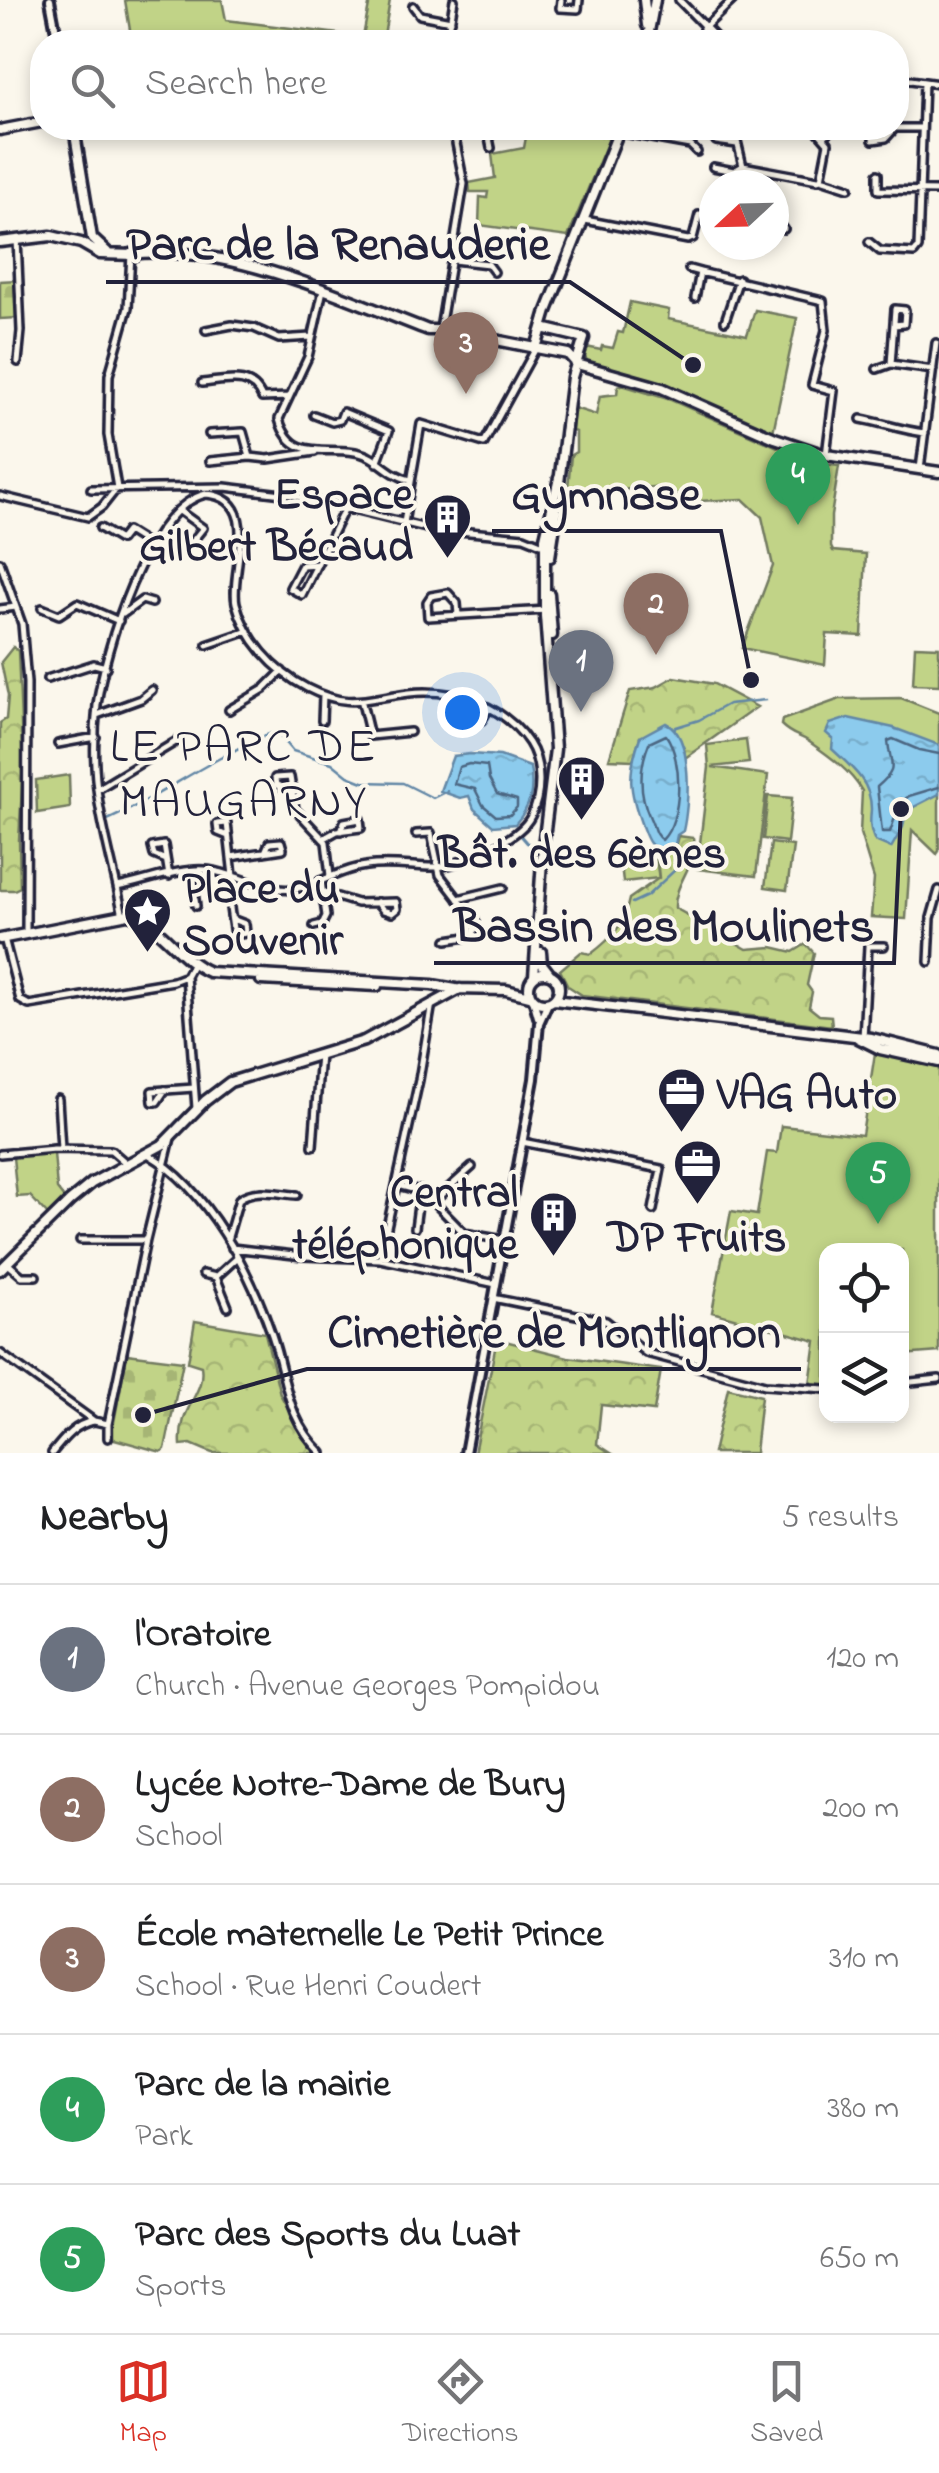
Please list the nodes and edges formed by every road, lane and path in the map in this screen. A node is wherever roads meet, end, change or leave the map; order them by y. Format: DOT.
graph roads {
  1 [pos="50,0"];
  2 [pos="454,0"];
  3 [pos="562,0"];
  4 [pos="578,0"];
  5 [pos="644,0"];
  6 [pos="655,0"];
  7 [pos="678,0"];
  8 [pos="733,0"];
  9 [pos="414,6"];
  10 [pos="451,20"];
  11 [pos="703,28"];
  12 [pos="56,30"];
  13 [pos="449,30"];
  14 [pos="647,30"];
  15 [pos="649,30"];
  16 [pos="706,30"];
  17 [pos="909,80"];
  18 [pos="924,82"];
  19 [pos="939,84"];
  20 [pos="30,124"];
  21 [pos="909,128"];
  22 [pos="922,128"];
  23 [pos="0,130"];
  24 [pos="75,140"];
  25 [pos="456,140"];
  26 [pos="489,140"];
  27 [pos="617,140"];
  28 [pos="667,140"];
  29 [pos="737,140"];
  30 [pos="826,140"];
  31 [pos="716,141"];
  32 [pos="737,144"];
  33 [pos="491,148"];
  34 [pos="697,152"];
  35 [pos="743,166"];
  36 [pos="713,167"];
  37 [pos="878,174"];
  38 [pos="821,179"];
  39 [pos="849,188"];
  40 [pos="919,190"];
  41 [pos="939,191"];
  42 [pos="699,218"];
  43 [pos="584,220"];
  44 [pos="17,239"];
  45 [pos="0,242"];
  46 [pos="88,242"];
  47 [pos="869,242"];
  48 [pos="130,254"];
  49 [pos="452,260"];
  50 [pos="689,269"];
  51 [pos="494,272"];
  52 [pos="700,272"];
  53 [pos="738,279"];
  54 [pos="323,290"];
  55 [pos="695,298"];
  56 [pos="725,320"];
  57 [pos="894,326"];
  58 [pos="440,329"];
  59 [pos="546,329"];
  60 [pos="206,330"];
  61 [pos="312,337"];
  62 [pos="936,343"];
  63 [pos="536,348"];
  64 [pos="558,353"];
  65 [pos="18,362"];
  66 [pos="577,364"];
  67 [pos="890,364"];
  68 [pos="876,369"];
  69 [pos="933,370"];
  70 [pos="572,377"];
  71 [pos="202,383"];
  72 [pos="288,397"];
  73 [pos="314,414"];
  74 [pos="860,419"];
  75 [pos="926,433"];
  76 [pos="209,434"];
  77 [pos="297,445"];
  78 [pos="317,452"];
  79 [pos="293,454"];
  80 [pos="826,454"];
  81 [pos="250,457"];
  82 [pos="210,461"];
  83 [pos="377,463"];
  84 [pos="920,470"];
  85 [pos="939,472"];
  86 [pos="410,480"];
  87 [pos="117,488"];
  88 [pos="91,489"];
  89 [pos="0,496"];
  90 [pos="345,508"];
  91 [pos="178,510"];
  92 [pos="404,522"];
  93 [pos="100,528"];
  94 [pos="524,537"];
  95 [pos="550,540"];
  96 [pos="191,542"];
  97 [pos="152,546"];
  98 [pos="0,562"];
  99 [pos="317,564"];
  100 [pos="152,603"];
  101 [pos="16,607"];
  102 [pos="42,608"];
  103 [pos="0,609"];
  104 [pos="548,610"];
  105 [pos="458,615"];
  106 [pos="120,619"];
  107 [pos="248,631"];
  108 [pos="207,645"];
  109 [pos="106,666"];
  110 [pos="282,671"];
  111 [pos="47,679"];
  112 [pos="152,690"];
  113 [pos="323,695"];
  114 [pos="362,702"];
  115 [pos="488,708"];
  116 [pos="228,710"];
  117 [pos="97,715"];
  118 [pos="322,721"];
  119 [pos="448,725"];
  120 [pos="410,732"];
  121 [pos="96,737"];
  122 [pos="177,740"];
  123 [pos="58,744"];
  124 [pos="98,789"];
  125 [pos="292,790"];
  126 [pos="341,830"];
  127 [pos="416,834"];
  128 [pos="228,836"];
  129 [pos="323,839"];
  130 [pos="265,852"];
  131 [pos="230,857"];
  132 [pos="166,860"];
  133 [pos="438,868"];
  134 [pos="191,871"];
  135 [pos="230,875"];
  136 [pos="169,876"];
  137 [pos="330,876"];
  138 [pos="321,881"];
  139 [pos="117,887"];
  140 [pos="503,888"];
  141 [pos="939,890"];
  142 [pos="324,893"];
  143 [pos="458,899"];
  144 [pos="377,902"];
  145 [pos="196,906"];
  146 [pos="122,916"];
  147 [pos="232,919"];
  148 [pos="314,926"];
  149 [pos="26,932"];
  150 [pos="2,938"];
  151 [pos="448,940"];
  152 [pos="884,946"];
  153 [pos="929,962"];
  154 [pos="190,970"];
  155 [pos="548,973"];
  156 [pos="532,978"];
  157 [pos="559,986"];
  158 [pos="460,989"];
  159 [pos="506,990"];
  160 [pos="447,995"];
  161 [pos="532,998"];
  162 [pos="551,1001"];
  163 [pos="583,1001"];
  164 [pos="432,1003"];
  165 [pos="538,1023"];
  166 [pos="860,1038"];
  167 [pos="320,1054"];
  168 [pos="939,1059"];
  169 [pos="194,1088"];
  170 [pos="165,1090"];
  171 [pos="58,1099"];
  172 [pos="196,1111"];
  173 [pos="172,1138"];
  174 [pos="522,1142"];
  175 [pos="313,1146"];
  176 [pos="61,1149"];
  177 [pos="145,1152"];
  178 [pos="0,1154"];
  179 [pos="126,1162"];
  180 [pos="472,1167"];
  181 [pos="165,1168"];
  182 [pos="401,1186"];
  183 [pos="420,1190"];
  184 [pos="297,1195"];
  185 [pos="433,1202"];
  186 [pos="653,1210"];
  187 [pos="415,1228"];
  188 [pos="80,1240"];
  189 [pos="146,1240"];
  190 [pos="228,1240"];
  191 [pos="504,1240"];
  192 [pos="232,1248"];
  193 [pos="237,1258"];
  194 [pos="380,1259"];
  195 [pos="4,1267"];
  196 [pos="203,1274"];
  197 [pos="36,1276"];
  198 [pos="216,1277"];
  199 [pos="496,1284"];
  200 [pos="493,1298"];
  201 [pos="228,1306"];
  202 [pos="0,1353"];
  203 [pos="939,1379"];
  204 [pos="909,1382"];
  205 [pos="819,1388"];
  206 [pos="94,1421"];
  207 [pos="108,1424"];
  208 [pos="108,1438"];
  209 [pos="52,1453"];
  210 [pos="322,1453"];
  211 [pos="464,1453"];
  1 -- 12 [label="street"];
  2 -- 10 [label="street"];
  3 -- 4 [label="street"];
  5 -- 14 [label="main road"];
  6 -- 15 [label="main road"];
  7 -- 11 [label="street"];
  8 -- 11 [label="street"];
  9 -- 10 [label="street"];
  10 -- 13 [label="street"];
  11 -- 16 [label="street"];
  17 -- 18 [label="street"];
  18 -- 19 [label="street"];
  18 -- 22 [label="street"];
  20 -- 23 [label="main road"];
  21 -- 22 [label="street"];
  22 -- 40 [label="street"];
  24 -- 46 [label="main road"];
  25 -- 49 [label="street"];
  26 -- 33 [label="street"];
  27 -- 43 [label="main road"];
  28 -- 34 [label="street"];
  29 -- 32 [label="street"];
  30 -- 38 [label="street"];
  31 -- 32 [label="street"];
  32 -- 35 [label="street"];
  35 -- 36 [label="street"];
  35 -- 38 [label="street"];
  37 -- 40 [label="street"];
  38 -- 39 [label="street"];
  40 -- 41 [label="street"];
  40 -- 47 [label="street"];
  42 -- 43 [label="street"];
  43 -- 59 [label="main road"];
  44 -- 45 [label="main road"];
  44 -- 46 [label="main road"];
  44 -- 65 [label="street"];
  46 -- 48 [label="main road"];
  48 -- 54 [label="main road"];
  48 -- 87 [label="street"];
  49 -- 51 [label="street"];
  49 -- 58 [label="street"];
  50 -- 52 [label="street"];
  52 -- 53 [label="street"];
  52 -- 55 [label="street"];
  53 -- 56 [label="street"];
  53 -- 80 [label="street"];
  54 -- 58 [label="main road"];
  54 -- 61 [label="street"];
  57 -- 67 [label="street"];
  58 -- 63 [label="main road"];
  59 -- 63 [label="main road"];
  59 -- 66 [label="main road"];
  60 -- 61 [label="street"];
  61 -- 72 [label="street"];
  62 -- 69 [label="street"];
  63 -- 64 [label="main road"];
  63 -- 86 [label="street"];
  64 -- 66 [label="main road"];
  64 -- 70 [label="main road"];
  66 -- 70 [label="main road"];
  66 -- 80 [label="main road"];
  67 -- 68 [label="street"];
  67 -- 69 [label="street"];
  69 -- 75 [label="street"];
  70 -- 95 [label="main road"];
  71 -- 72 [label="street"];
  72 -- 77 [label="street"];
  73 -- 83 [label="street"];
  74 -- 75 [label="street"];
  75 -- 84 [label="street"];
  76 -- 81 [label="street"];
  77 -- 78 [label="street"];
  77 -- 79 [label="street"];
  78 -- 79 [label="street"];
  78 -- 83 [label="street"];
  79 -- 81 [label="street"];
  80 -- 84 [label="main road"];
  81 -- 82 [label="street"];
  83 -- 86 [label="street"];
  84 -- 85 [label="main road"];
  86 -- 92 [label="street"];
  87 -- 88 [label="street"];
  87 -- 89 [label="street"];
  87 -- 90 [label="street"];
  90 -- 92 [label="street"];
  90 -- 99 [label="street"];
  91 -- 96 [label="street"];
  91 -- 97 [label="street"];
  91 -- 107 [label="street"];
  92 -- 94 [label="street"];
  93 -- 97 [label="street"];
  94 -- 95 [label="street"];
  94 -- 95 [label="street"];
  95 -- 104 [label="main road"];
  97 -- 106 [label="street"];
  98 -- 101 [label="street"];
  99 -- 99 [label="street"];
  100 -- 106 [label="street"];
  101 -- 103 [label="street"];
  101 -- 149 [label="street"];
  102 -- 106 [label="street"];
  104 -- 105 [label="street"];
  104 -- 155 [label="main road"];
  104 -- 156 [label="main road"];
  105 -- 105 [label="street"];
  106 -- 109 [label="street"];
  107 -- 108 [label="street"];
  107 -- 110 [label="street"];
  109 -- 111 [label="street"];
  109 -- 117 [label="street"];
  110 -- 113 [label="street"];
  110 -- 116 [label="street"];
  112 -- 117 [label="street"];
  113 -- 114 [label="street"];
  113 -- 118 [label="street"];
  114 -- 115 [label="street"];
  114 -- 120 [label="street"];
  115 -- 119 [label="street"];
  115 -- 133 [label="street"];
  117 -- 121 [label="street"];
  121 -- 123 [label="street"];
  121 -- 124 [label="street"];
  122 -- 124 [label="street"];
  124 -- 139 [label="street"];
  125 -- 129 [label="street"];
  126 -- 129 [label="street"];
  127 -- 133 [label="street"];
  128 -- 131 [label="street"];
  129 -- 137 [label="street"];
  130 -- 131 [label="street"];
  131 -- 135 [label="street"];
  132 -- 136 [label="street"];
  133 -- 137 [label="street"];
  133 -- 143 [label="street"];
  134 -- 135 [label="street"];
  134 -- 136 [label="street"];
  134 -- 145 [label="street"];
  135 -- 138 [label="street"];
  135 -- 147 [label="street"];
  136 -- 139 [label="street"];
  137 -- 138 [label="street"];
  138 -- 142 [label="street"];
  139 -- 146 [label="street"];
  140 -- 143 [label="street"];
  141 -- 153 [label="street"];
  142 -- 144 [label="street"];
  142 -- 148 [label="street"];
  143 -- 151 [label="street"];
  146 -- 149 [label="main road"];
  146 -- 154 [label="main road"];
  149 -- 150 [label="main road"];
  150 -- 154 [label="street"];
  152 -- 166 [label="street"];
  154 -- 158 [label="main road"];
  154 -- 160 [label="main road"];
  154 -- 169 [label="street"];
  155 -- 156 [label="main road"];
  155 -- 157 [label="main road"];
  156 -- 159 [label="main road"];
  156 -- 161 [label="main road"];
  157 -- 162 [label="main road"];
  157 -- 163 [label="main road"];
  158 -- 159 [label="main road"];
  158 -- 160 [label="main road"];
  159 -- 161 [label="main road"];
  160 -- 164 [label="main road"];
  161 -- 162 [label="main road"];
  161 -- 165 [label="street"];
  162 -- 163 [label="main road"];
  162 -- 165 [label="street"];
  163 -- 166 [label="main road"];
  164 -- 167 [label="main road"];
  164 -- 194 [label="street"];
  165 -- 174 [label="street"];
  166 -- 168 [label="main road"];
  167 -- 172 [label="main road"];
  167 -- 175 [label="street"];
  169 -- 170 [label="street"];
  169 -- 172 [label="street"];
  171 -- 176 [label="street"];
  172 -- 173 [label="main road"];
  173 -- 177 [label="main road"];
  173 -- 181 [label="street"];
  174 -- 186 [label="street"];
  174 -- 191 [label="street"];
  176 -- 178 [label="street"];
  176 -- 179 [label="street"];
  177 -- 179 [label="main road"];
  177 -- 181 [label="street"];
  179 -- 195 [label="main road"];
  180 -- 185 [label="street"];
  181 -- 189 [label="street"];
  181 -- 190 [label="street"];
  182 -- 183 [label="street"];
  183 -- 185 [label="street"];
  183 -- 187 [label="street"];
  184 -- 190 [label="street"];
  185 -- 191 [label="street"];
  188 -- 189 [label="street"];
  189 -- 207 [label="street"];
  190 -- 192 [label="street"];
  191 -- 199 [label="street"];
  192 -- 193 [label="street"];
  192 -- 194 [label="street"];
  193 -- 198 [label="street"];
  193 -- 210 [label="street"];
  194 -- 199 [label="street"];
  195 -- 197 [label="street"];
  196 -- 198 [label="street"];
  198 -- 201 [label="street"];
  199 -- 200 [label="street"];
  200 -- 205 [label="street"];
  200 -- 211 [label="street"];
  202 -- 206 [label="street"];
  203 -- 204 [label="street"];
  206 -- 207 [label="street"];
  206 -- 209 [label="street"];
  207 -- 208 [label="street"];
}
